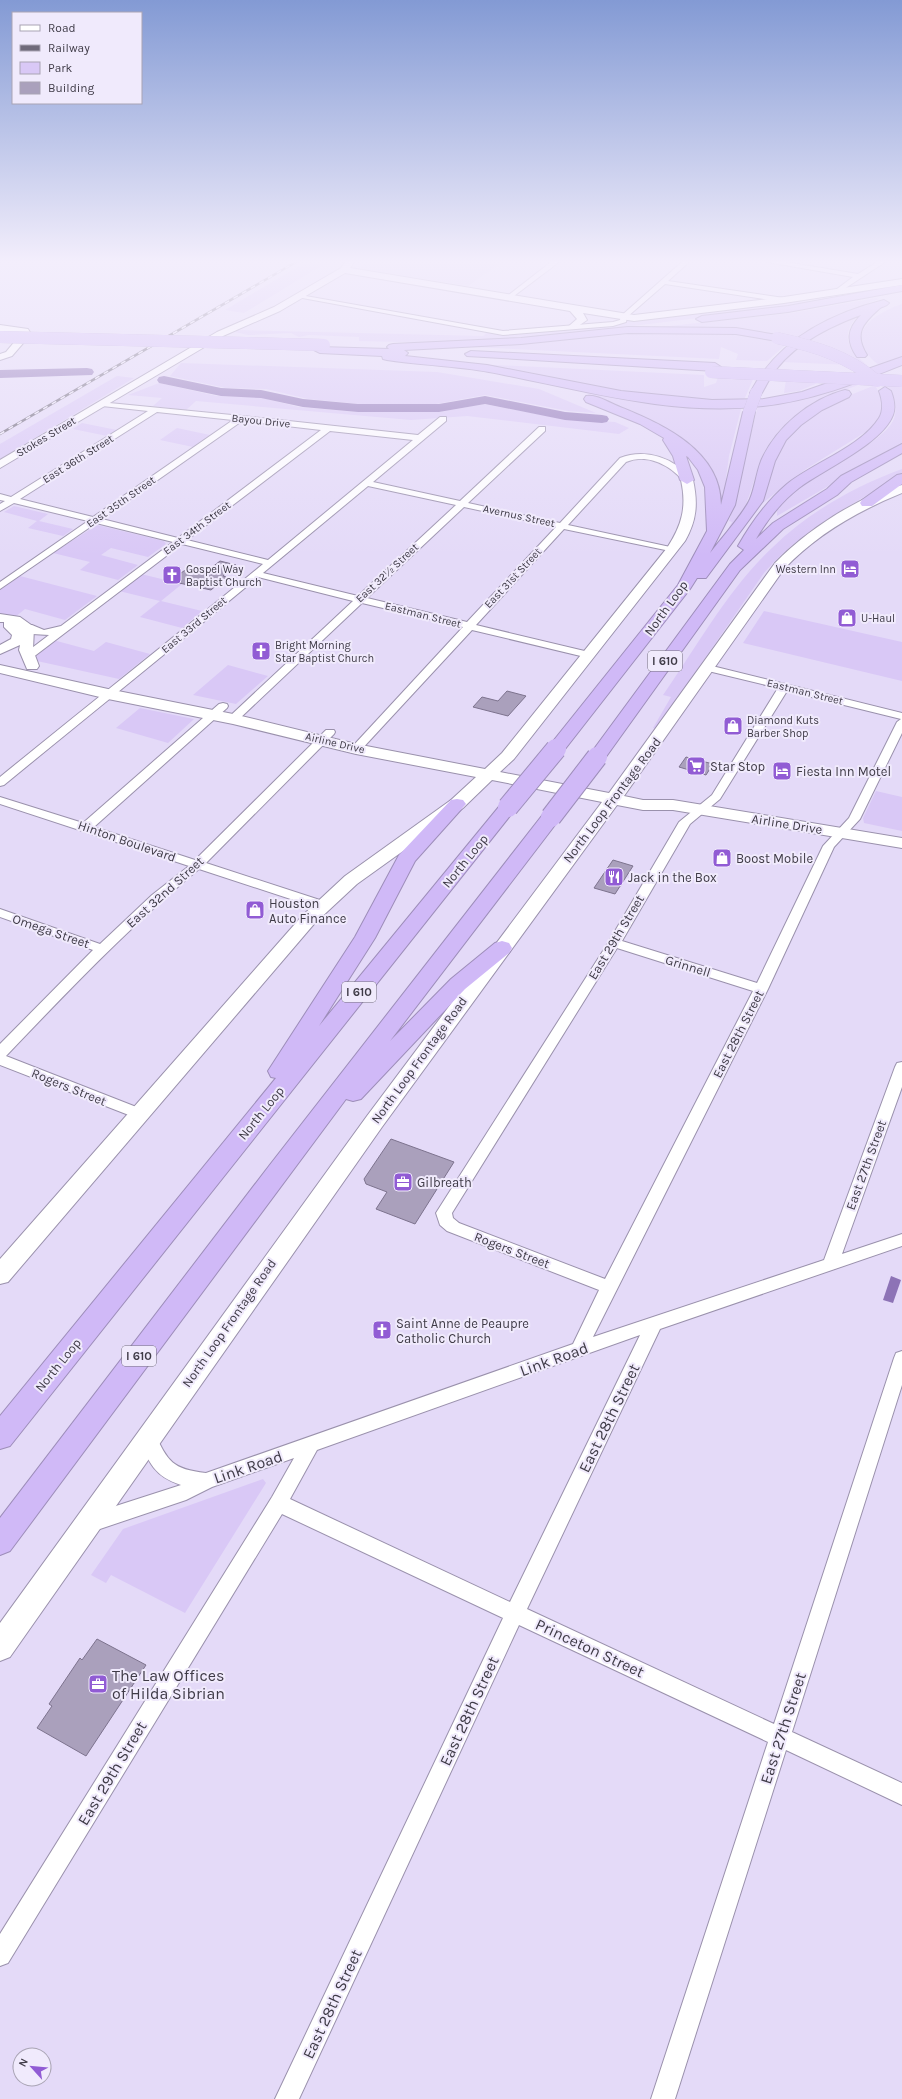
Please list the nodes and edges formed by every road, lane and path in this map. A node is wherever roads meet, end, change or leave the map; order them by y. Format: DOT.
graph roads {
  1 [pos="175,360"];
  2 [pos="434,360"];
  3 [pos="514,360"];
  4 [pos="585,360"];
  5 [pos="781,360"];
  6 [pos="846,360"];
  7 [pos="867,360"];
  8 [pos="902,361"];
  9 [pos="715,367"];
  10 [pos="902,372"];
  11 [pos="902,376"];
  12 [pos="902,381"];
  13 [pos="554,384"];
  14 [pos="102,404"];
  15 [pos="155,410"];
  16 [pos="242,418"];
  17 [pos="443,419"];
  18 [pos="329,428"];
  19 [pos="542,429"];
  20 [pos="663,432"];
  21 [pos="420,438"];
  22 [pos="902,448"];
  23 [pos="0,465"];
  24 [pos="902,465"];
  25 [pos="902,478"];
  26 [pos="687,480"];
  27 [pos="366,483"];
  28 [pos="902,489"];
  29 [pos="832,492"];
  30 [pos="0,498"];
  31 [pos="13,500"];
  32 [pos="868,502"];
  33 [pos="462,504"];
  34 [pos="0,508"];
  35 [pos="96,520"];
  36 [pos="562,526"];
  37 [pos="713,530"];
  38 [pos="181,540"];
  39 [pos="672,550"];
  40 [pos="270,563"];
  41 [pos="735,567"];
  42 [pos="256,574"];
  43 [pos="0,586"];
  44 [pos="685,586"];
  45 [pos="359,599"];
  46 [pos="0,618"];
  47 [pos="0,623"];
  48 [pos="469,626"];
  49 [pos="28,627"];
  50 [pos="65,628"];
  51 [pos="0,650"];
  52 [pos="589,655"];
  53 [pos="0,659"];
  54 [pos="30,661"];
  55 [pos="708,668"];
  56 [pos="0,669"];
  57 [pos="784,687"];
  58 [pos="114,690"];
  59 [pos="217,710"];
  60 [pos="238,714"];
  61 [pos="902,716"];
  62 [pos="902,722"];
  63 [pos="325,736"];
  64 [pos="360,744"];
  65 [pos="493,769"];
  66 [pos="0,784"];
  67 [pos="617,794"];
  68 [pos="0,800"];
  69 [pos="457,804"];
  70 [pos="700,810"];
  71 [pos="86,827"];
  72 [pos="841,833"];
  73 [pos="902,844"];
  74 [pos="197,864"];
  75 [pos="322,905"];
  76 [pos="0,913"];
  77 [pos="614,943"];
  78 [pos="502,948"];
  79 [pos="102,949"];
  80 [pos="761,989"];
  81 [pos="0,1053"];
  82 [pos="0,1059"];
  83 [pos="902,1067"];
  84 [pos="139,1114"];
  85 [pos="277,1172"];
  86 [pos="210,1176"];
  87 [pos="455,1194"];
  88 [pos="902,1240"];
  89 [pos="831,1263"];
  90 [pos="0,1275"];
  91 [pos="609,1287"];
  92 [pos="654,1324"];
  93 [pos="579,1349"];
  94 [pos="902,1358"];
  95 [pos="0,1437"];
  96 [pos="148,1438"];
  97 [pos="310,1446"];
  98 [pos="206,1481"];
  99 [pos="278,1503"];
  100 [pos="87,1525"];
  101 [pos="0,1541"];
  102 [pos="515,1613"];
  103 [pos="0,1647"];
  104 [pos="780,1737"];
  105 [pos="902,1794"];
  106 [pos="0,1955"];
  107 [pos="288,2099"];
  108 [pos="663,2099"];
  1 -- 14 [label="street, Stokes Street"];
  2 -- 13 [label="highway"];
  3 -- 9 [label="highway"];
  4 -- 9 [label="highway"];
  5 -- 37 [label="highway, North Loop / I 610, bridge"];
  6 -- 41 [label="highway, bridge"];
  7 -- 12 [label="highway"];
  8 -- 13 [label="highway"];
  9 -- 10 [label="highway, bridge"];
  9 -- 11 [label="highway, bridge"];
  9 -- 12 [label="highway, bridge"];
  10 -- 44 [label="highway"];
  13 -- 20 [label="highway"];
  14 -- 15 [label="street, Bayou Drive"];
  14 -- 23 [label="street, Stokes Street"];
  15 -- 16 [label="street, Bayou Drive"];
  15 -- 31 [label="street, East 36th Street"];
  16 -- 18 [label="street, Bayou Drive"];
  16 -- 35 [label="street, East 35th Street"];
  17 -- 21 [label="street, East 33rd Street"];
  18 -- 21 [label="street, Bayou Drive"];
  18 -- 38 [label="street, East 34th Street"];
  19 -- 33 [label="street, East 32½ Street"];
  20 -- 26 [label="highway"];
  20 -- 37 [label="highway"];
  21 -- 27 [label="street, East 33rd Street"];
  22 -- 29 [label="highway, I 610"];
  24 -- 29 [label="highway"];
  25 -- 32 [label="highway"];
  26 -- 36 [label="street, East 31st Street"];
  26 -- 39 [label="main road"];
  27 -- 33 [label="street, Avernus Street"];
  27 -- 40 [label="street, East 33rd Street"];
  28 -- 32 [label="main road, North Loop Frontage Road"];
  29 -- 41 [label="highway, I 610"];
  30 -- 31 [label="street"];
  31 -- 34 [label="street, East 36th Street"];
  31 -- 35 [label="street"];
  32 -- 55 [label="main road, North Loop Frontage Road"];
  33 -- 36 [label="street, Avernus Street"];
  33 -- 45 [label="street, East 32½ Street"];
  35 -- 38 [label="street"];
  35 -- 43 [label="street, East 35th Street"];
  36 -- 39 [label="street, Avernus Street"];
  36 -- 48 [label="street, East 31st Street"];
  37 -- 44 [label="highway, North Loop / I 610"];
  38 -- 40 [label="street"];
  38 -- 50 [label="street, East 34th Street"];
  39 -- 52 [label="main road"];
  40 -- 42 [label="street, East 33rd Street"];
  41 -- 85 [label="highway, I 610, bridge"];
  42 -- 45 [label="street, Eastman Street"];
  42 -- 58 [label="street, East 33rd Street"];
  44 -- 86 [label="highway, North Loop / I 610, bridge"];
  45 -- 48 [label="street, Eastman Street"];
  45 -- 60 [label="street, East 32½ Street"];
  46 -- 49 [label="street"];
  47 -- 51 [label="street"];
  48 -- 52 [label="street, Eastman Street"];
  48 -- 64 [label="street, East 31st Street"];
  49 -- 50 [label="street, East 34th Street"];
  49 -- 54 [label="street"];
  50 -- 54 [label="street, East 34th Street"];
  52 -- 65 [label="main road"];
  53 -- 54 [label="main road, Airline Drive"];
  54 -- 58 [label="main road, Airline Drive"];
  55 -- 57 [label="street, Eastman Street"];
  55 -- 67 [label="main road, North Loop Frontage Road"];
  56 -- 58 [label="main road, Airline Drive"];
  57 -- 61 [label="street, Eastman Street"];
  57 -- 70 [label="street, East 29th Street"];
  58 -- 59 [label="main road, Airline Drive"];
  58 -- 66 [label="street, East 33rd Street"];
  59 -- 60 [label="main road, Airline Drive"];
  59 -- 71 [label="street"];
  60 -- 63 [label="main road, Airline Drive"];
  62 -- 72 [label="street, East 28th Street"];
  63 -- 64 [label="main road, Airline Drive"];
  63 -- 74 [label="street, East 32nd Street"];
  64 -- 65 [label="main road, Airline Drive"];
  65 -- 67 [label="main road, Airline Drive"];
  65 -- 69 [label="main road"];
  67 -- 70 [label="main road, Airline Drive"];
  67 -- 78 [label="main road, North Loop Frontage Road"];
  68 -- 71 [label="street, Hinton Boulevard"];
  69 -- 75 [label="main road"];
  69 -- 86 [label="highway"];
  70 -- 72 [label="main road, Airline Drive"];
  70 -- 77 [label="street, East 29th Street"];
  71 -- 74 [label="street, Hinton Boulevard"];
  72 -- 73 [label="main road, Airline Drive"];
  72 -- 80 [label="street, East 28th Street"];
  74 -- 75 [label="street, Hinton Boulevard"];
  74 -- 79 [label="street, East 32nd Street"];
  75 -- 84 [label="main road"];
  76 -- 79 [label="street, Omega Street"];
  77 -- 80 [label="street, Grinnell"];
  77 -- 87 [label="street, East 29th Street"];
  78 -- 85 [label="highway"];
  78 -- 96 [label="main road, North Loop Frontage Road"];
  79 -- 81 [label="street, East 32nd Street"];
  80 -- 91 [label="street, East 28th Street"];
  82 -- 84 [label="street, Rogers Street"];
  83 -- 89 [label="street, East 27th Street"];
  84 -- 90 [label="main road"];
  85 -- 101 [label="highway, I 610"];
  86 -- 95 [label="highway, North Loop / I 610"];
  87 -- 91 [label="street, Rogers Street"];
  88 -- 89 [label="street, Link Road"];
  89 -- 92 [label="street, Link Road"];
  91 -- 93 [label="street, East 28th Street"];
  92 -- 93 [label="street, Link Road"];
  92 -- 102 [label="street, East 28th Street"];
  93 -- 97 [label="street, Link Road"];
  94 -- 104 [label="street, East 27th Street"];
  96 -- 98 [label="street, Link Road"];
  96 -- 100 [label="main road, North Loop Frontage Road"];
  97 -- 98 [label="street, Link Road"];
  97 -- 99 [label="street, East 29th Street"];
  98 -- 100 [label="street, Link Road"];
  99 -- 102 [label="street, Princeton Street"];
  99 -- 106 [label="street, East 29th Street"];
  100 -- 103 [label="main road, North Loop Frontage Road"];
  102 -- 104 [label="street, Princeton Street"];
  102 -- 107 [label="street, East 28th Street"];
  104 -- 105 [label="street, Princeton Street"];
  104 -- 108 [label="street, East 27th Street"];
}
